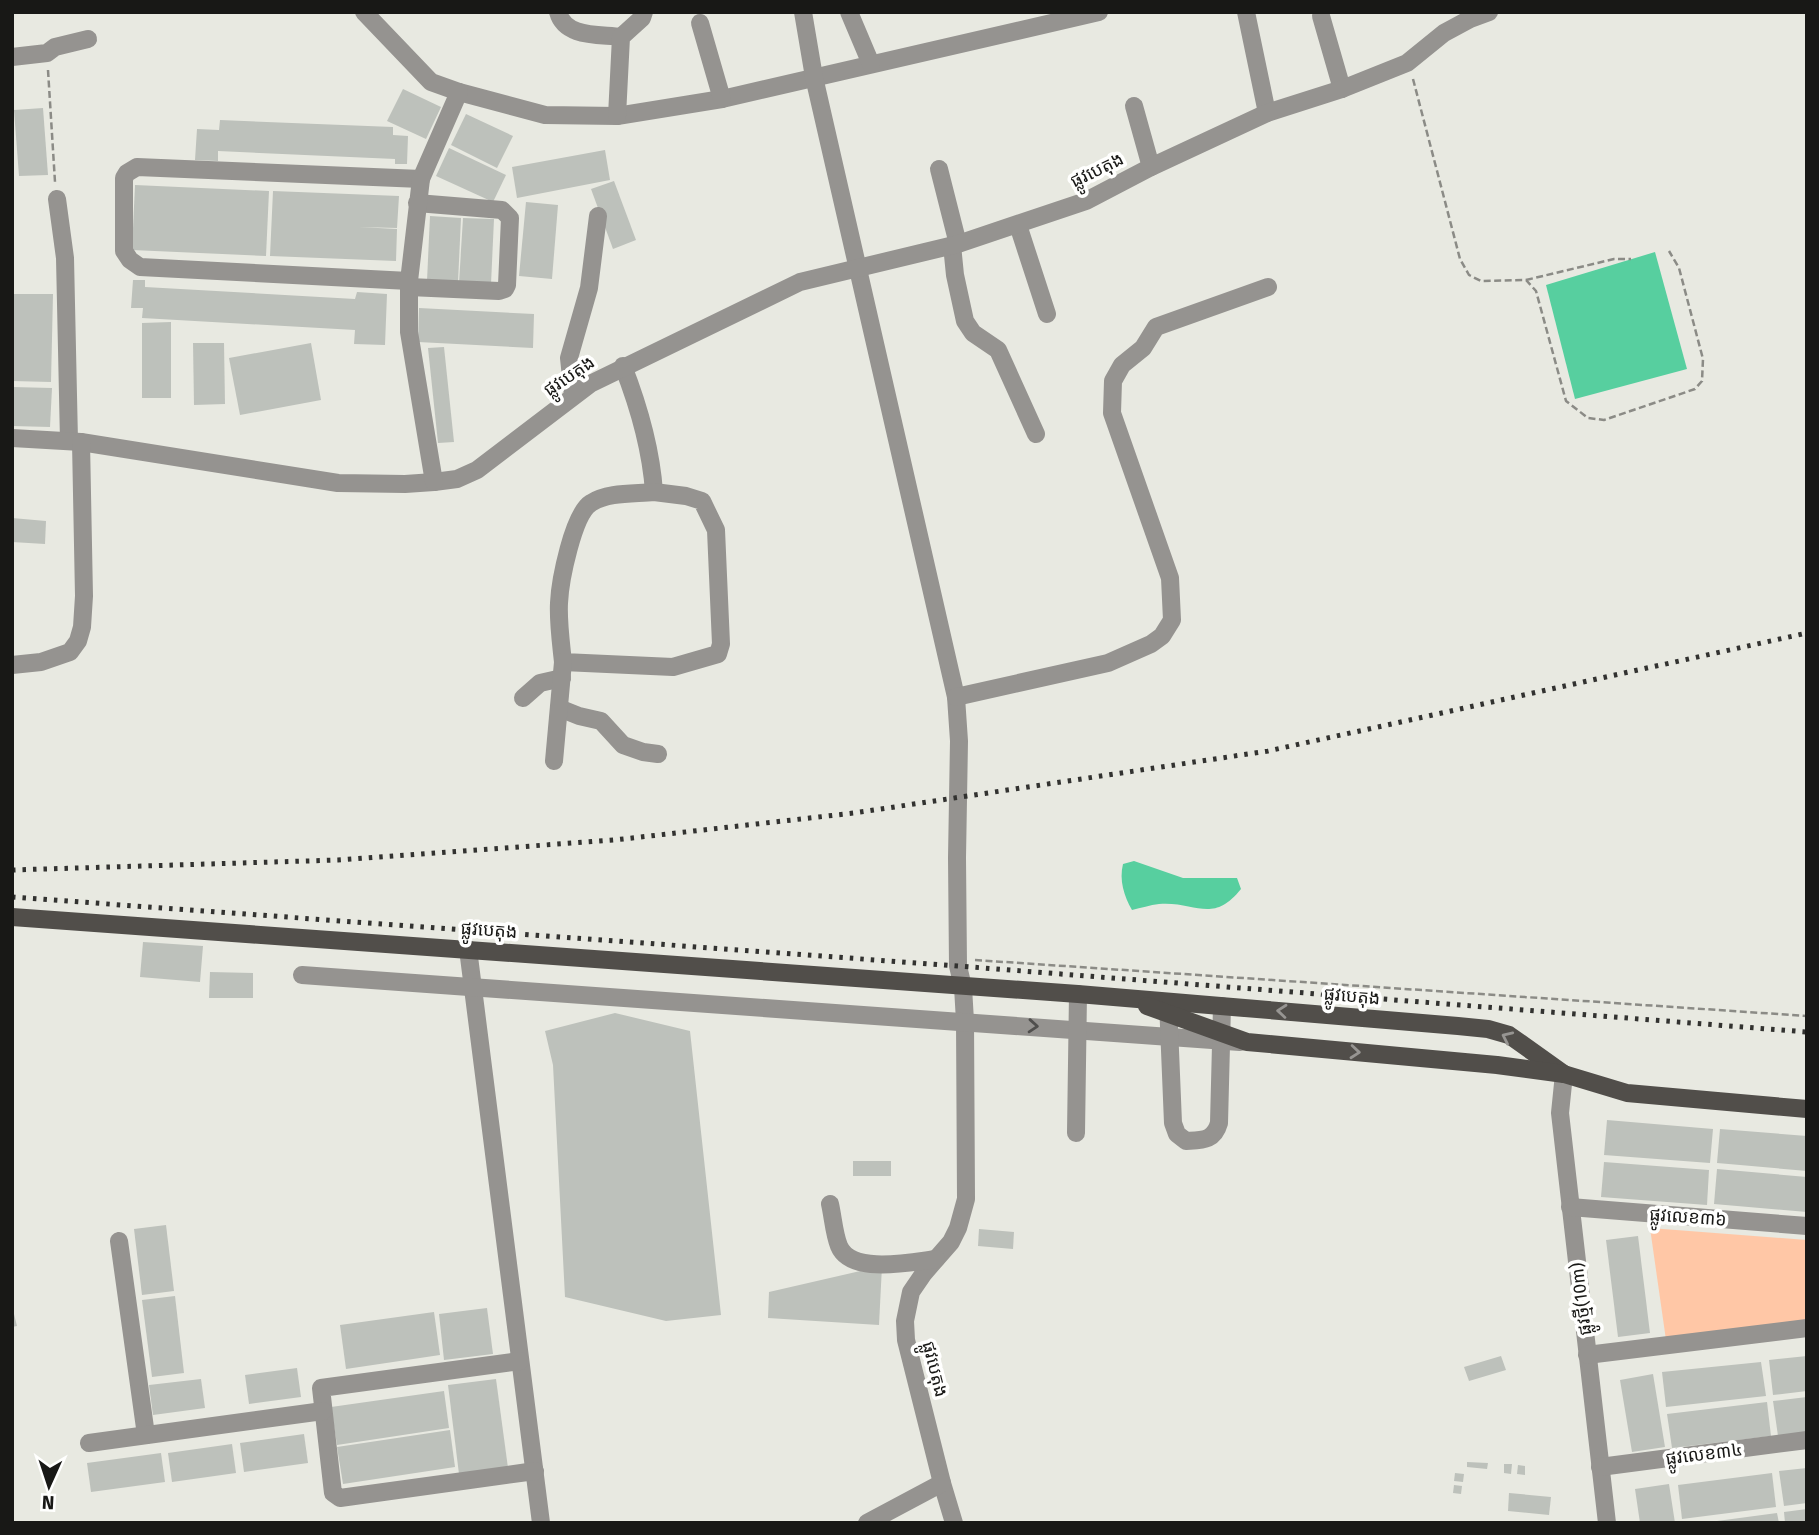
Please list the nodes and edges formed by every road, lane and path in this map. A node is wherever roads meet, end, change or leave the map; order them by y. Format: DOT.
graph roads {
  1 [pos="364,12"];
  2 [pos="558,12"];
  3 [pos="645,12"];
  4 [pos="803,12"];
  5 [pos="849,12"];
  6 [pos="1098,12"];
  7 [pos="1245,12"];
  8 [pos="1489,12"];
  9 [pos="1321,16"];
  10 [pos="700,23"];
  11 [pos="621,37"];
  12 [pos="89,38"];
  13 [pos="47,54"];
  14 [pos="12,57"];
  15 [pos="1407,63"];
  16 [pos="871,64"];
  17 [pos="814,77"];
  18 [pos="1342,89"];
  19 [pos="459,92"];
  20 [pos="723,99"];
  21 [pos="1134,106"];
  22 [pos="1267,113"];
  23 [pos="617,116"];
  24 [pos="1151,167"];
  25 [pos="939,170"];
  26 [pos="421,178"];
  27 [pos="57,199"];
  28 [pos="417,203"];
  29 [pos="597,216"];
  30 [pos="1018,225"];
  31 [pos="955,244"];
  32 [pos="1669,251"];
  33 [pos="1630,259"];
  34 [pos="858,267"];
  35 [pos="1526,280"];
  36 [pos="410,284"];
  37 [pos="1268,287"];
  38 [pos="1046,314"];
  39 [pos="623,366"];
  40 [pos="573,396"];
  41 [pos="1035,434"];
  42 [pos="12,438"];
  43 [pos="75,442"];
  44 [pos="434,482"];
  45 [pos="654,492"];
  46 [pos="12,665"];
  47 [pos="562,670"];
  48 [pos="956,697"];
  49 [pos="523,698"];
  50 [pos="559,708"];
  51 [pos="658,754"];
  52 [pos="554,761"];
  53 [pos="12,917"];
  54 [pos="468,949"];
  55 [pos="959,959"];
  56 [pos="302,975"];
  57 [pos="473,987"];
  58 [pos="963,987"];
  59 [pos="1077,994"];
  60 [pos="1222,1006"];
  61 [pos="1168,1008"];
  62 [pos="1807,1016"];
  63 [pos="965,1021"];
  64 [pos="1078,1030"];
  65 [pos="1168,1037"];
  66 [pos="1221,1037"];
  67 [pos="1564,1074"];
  68 [pos="1807,1108"];
  69 [pos="1076,1133"];
  70 [pos="830,1204"];
  71 [pos="1570,1207"];
  72 [pos="1807,1226"];
  73 [pos="119,1241"];
  74 [pos="936,1259"];
  75 [pos="1807,1328"];
  76 [pos="1587,1355"];
  77 [pos="520,1361"];
  78 [pos="323,1411"];
  79 [pos="146,1435"];
  80 [pos="1807,1440"];
  81 [pos="89,1443"];
  82 [pos="1600,1467"];
  83 [pos="535,1471"];
  84 [pos="942,1483"];
  85 [pos="541,1523"];
  86 [pos="867,1523"];
  87 [pos="954,1523"];
  88 [pos="1607,1523"];
  1 -- 19 [label="street"];
  2 -- 11 [label="street"];
  3 -- 11 [label="street"];
  4 -- 17 [label="street, ផ្លូវបេតុង"];
  5 -- 16 [label="street"];
  6 -- 16 [label="street"];
  7 -- 22 [label="street"];
  8 -- 15 [label="street, ផ្លូវបេតុង"];
  9 -- 18 [label="street"];
  10 -- 20 [label="street"];
  11 -- 23 [label="street"];
  12 -- 13 [label="street"];
  13 -- 14 [label="street"];
  13 -- 27 [label="path"];
  15 -- 18 [label="street, ផ្លូវបេតុង"];
  15 -- 35 [label="path"];
  16 -- 17 [label="street"];
  17 -- 20 [label="street"];
  17 -- 34 [label="street, ផ្លូវបេតុង"];
  18 -- 22 [label="street, ផ្លូវបេតុង"];
  19 -- 23 [label="street"];
  19 -- 26 [label="street"];
  20 -- 23 [label="street"];
  21 -- 24 [label="street"];
  22 -- 24 [label="street, ផ្លូវបេតុង"];
  24 -- 30 [label="street, ផ្លូវបេតុង"];
  25 -- 31 [label="street"];
  26 -- 28 [label="street"];
  26 -- 36 [label="street"];
  27 -- 43 [label="street"];
  28 -- 36 [label="street"];
  28 -- 36 [label="street"];
  29 -- 40 [label="street"];
  30 -- 31 [label="street, ផ្លូវបេតុង"];
  30 -- 38 [label="street"];
  31 -- 34 [label="street, ផ្លូវបេតុង"];
  31 -- 41 [label="street"];
  32 -- 35 [label="path"];
  33 -- 35 [label="path"];
  34 -- 39 [label="street, ផ្លូវបេតុង"];
  34 -- 48 [label="street, ផ្លូវបេតុង"];
  36 -- 44 [label="street"];
  37 -- 48 [label="street"];
  39 -- 40 [label="street, ផ្លូវបេតុង"];
  39 -- 45 [label="street"];
  40 -- 44 [label="street, ផ្លូវបេតុង"];
  42 -- 43 [label="street, ផ្លូវបេតុង"];
  43 -- 44 [label="street, ផ្លូវបេតុង"];
  43 -- 46 [label="street"];
  45 -- 47 [label="street"];
  45 -- 47 [label="street"];
  47 -- 49 [label="street"];
  47 -- 50 [label="street"];
  48 -- 55 [label="street, ផ្លូវបេតុង"];
  50 -- 51 [label="street"];
  50 -- 52 [label="street"];
  53 -- 54 [label="main road, ផ្លូវបេតុង"];
  54 -- 57 [label="street"];
  54 -- 58 [label="main road, ផ្លូវបេតុង"];
  55 -- 58 [label="street, ផ្លូវបេតុង"];
  55 -- 62 [label="path"];
  56 -- 57 [label="street"];
  57 -- 63 [label="street"];
  57 -- 77 [label="street"];
  58 -- 59 [label="main road, ផ្លូវបេតុង"];
  58 -- 63 [label="street, ផ្លូវបេតុង"];
  59 -- 61 [label="main road, ផ្លូវបេតុង"];
  59 -- 64 [label="street"];
  60 -- 61 [label="main road, ផ្លូវបេតុង"];
  60 -- 66 [label="street"];
  67 -- 60 [label="main road, ផ្លូវបេតុង, one-way"];
  61 -- 65 [label="street"];
  61 -- 66 [label="main road, ផ្លូវបេតុង"];
  63 -- 64 [label="street, one-way"];
  63 -- 74 [label="street, ផ្លូវបេតុង"];
  64 -- 65 [label="street"];
  64 -- 69 [label="street"];
  65 -- 66 [label="street"];
  65 -- 66 [label="street"];
  66 -- 67 [label="main road, ផ្លូវបេតុង, one-way"];
  67 -- 68 [label="main road, ផ្លូវបេតុង"];
  67 -- 71 [label="street, ផ្លូវថ្មី(10m)"];
  70 -- 74 [label="street"];
  71 -- 72 [label="street, ផ្លូវលេខ៣៦"];
  71 -- 76 [label="street, ផ្លូវថ្មី(10m)"];
  73 -- 79 [label="street"];
  74 -- 84 [label="street, ផ្លូវបេតុង"];
  75 -- 76 [label="street"];
  76 -- 82 [label="street, ផ្លូវថ្មី(10m)"];
  77 -- 78 [label="street"];
  77 -- 83 [label="street"];
  78 -- 79 [label="street"];
  78 -- 83 [label="street"];
  79 -- 81 [label="street"];
  80 -- 82 [label="street, ផ្លូវលេខ៣៤"];
  82 -- 88 [label="street, ផ្លូវថ្មី(10m)"];
  83 -- 85 [label="street"];
  84 -- 86 [label="street"];
  84 -- 87 [label="street, ផ្លូវបេតុង"];
}
